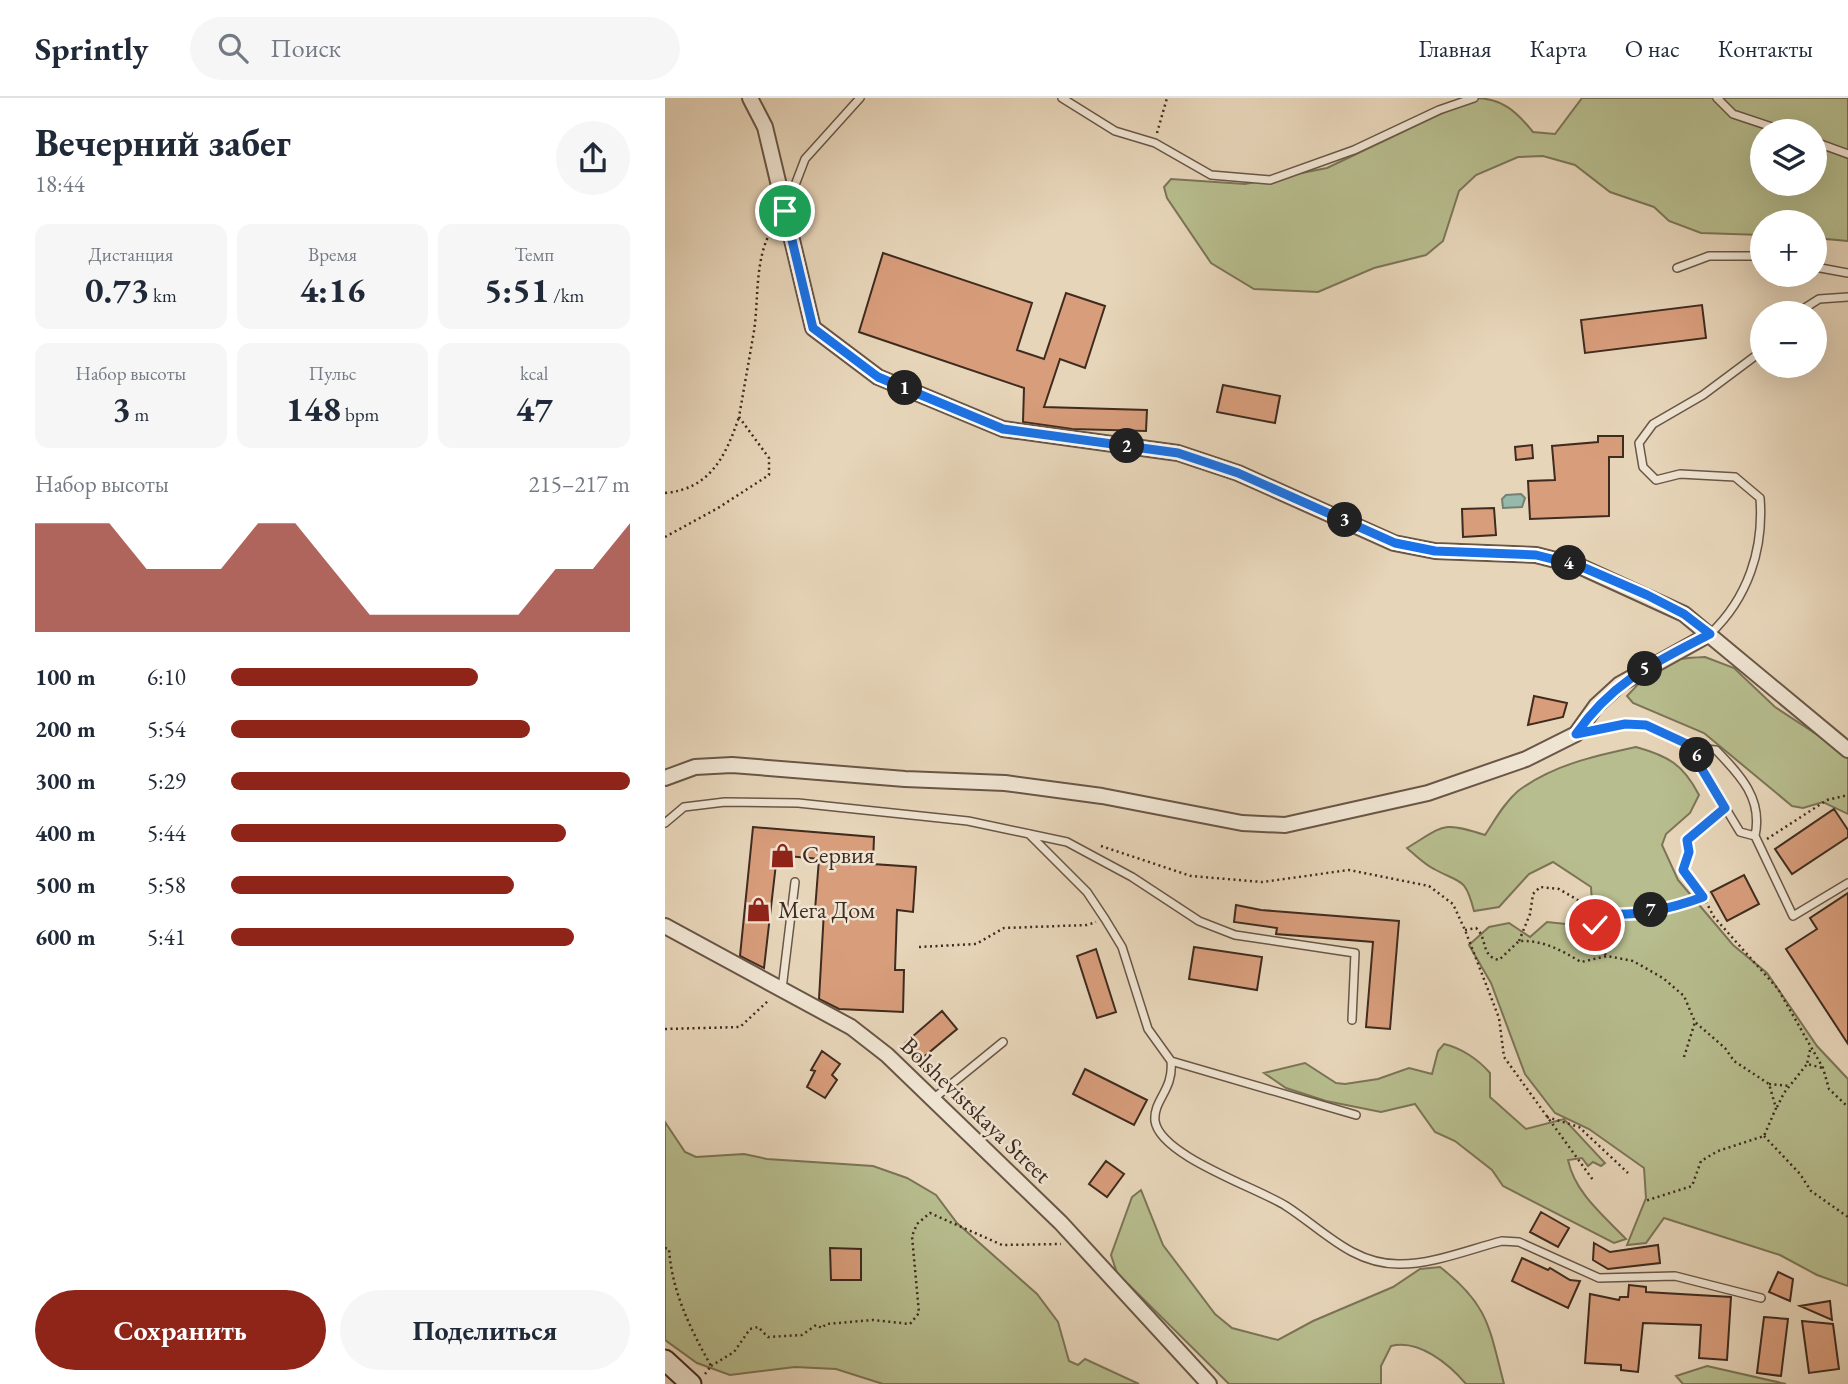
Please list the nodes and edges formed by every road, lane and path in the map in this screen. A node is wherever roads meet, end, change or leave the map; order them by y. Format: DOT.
graph roads {
  1 [pos="750,98"];
  2 [pos="860,98"];
  3 [pos="1062,98"];
  4 [pos="1167,98"];
  5 [pos="1474,98"];
  6 [pos="1717,98"];
  7 [pos="1750,120"];
  8 [pos="1155,143"];
  9 [pos="1827,146"];
  10 [pos="1848,154"];
  11 [pos="785,211"];
  12 [pos="1750,256"];
  13 [pos="1677,268"];
  14 [pos="1827,269"];
  15 [pos="1848,273"];
  16 [pos="1848,298"];
  17 [pos="1816,301"];
  18 [pos="1750,360"];
  19 [pos="739,417"];
  20 [pos="665,493"];
  21 [pos="665,537"];
  22 [pos="1710,634"];
  23 [pos="1576,734"];
  24 [pos="1698,749"];
  25 [pos="1848,750"];
  26 [pos="665,778"];
  27 [pos="1848,795"];
  28 [pos="1725,808"];
  29 [pos="665,823"];
  30 [pos="1028,833"];
  31 [pos="1755,836"];
  32 [pos="1097,845"];
  33 [pos="1759,845"];
  34 [pos="795,882"];
  35 [pos="1848,883"];
  36 [pos="1703,897"];
  37 [pos="1598,912"];
  38 [pos="1105,919"];
  39 [pos="665,926"];
  40 [pos="1465,930"];
  41 [pos="1519,941"];
  42 [pos="919,947"];
  43 [pos="1607,956"];
  44 [pos="782,989"];
  45 [pos="1352,1020"];
  46 [pos="1695,1022"];
  47 [pos="665,1028"];
  48 [pos="1003,1042"];
  49 [pos="1811,1050"];
  50 [pos="1683,1057"];
  51 [pos="1171,1061"];
  52 [pos="1807,1064"];
  53 [pos="1823,1068"];
  54 [pos="1769,1084"];
  55 [pos="1790,1086"];
  56 [pos="932,1099"];
  57 [pos="1848,1107"];
  58 [pos="1776,1108"];
  59 [pos="1356,1115"];
  60 [pos="1547,1117"];
  61 [pos="1764,1136"];
  62 [pos="1628,1173"];
  63 [pos="1593,1180"];
  64 [pos="1645,1201"];
  65 [pos="1848,1217"];
  66 [pos="1078,1241"];
  67 [pos="665,1248"];
  68 [pos="1761,1298"];
  69 [pos="665,1361"];
  70 [pos="711,1366"];
  71 [pos="694,1383"];
  72 [pos="1209,1384"];
  1 -- 11 [label="street"];
  2 -- 11 [label="lane"];
  3 -- 8 [label="lane"];
  4 -- 8 [label="path"];
  5 -- 8 [label="lane"];
  6 -- 7 [label="lane"];
  9 -- 10 [label="lane"];
  11 -- 19 [label="path"];
  11 -- 22 [label="street"];
  12 -- 13 [label="lane"];
  14 -- 15 [label="lane"];
  16 -- 17 [label="lane"];
  18 -- 22 [label="lane"];
  19 -- 20 [label="path"];
  19 -- 21 [label="path"];
  22 -- 23 [label="street"];
  22 -- 25 [label="street"];
  23 -- 24 [label="lane"];
  23 -- 26 [label="street"];
  24 -- 28 [label="lane"];
  24 -- 31 [label="lane"];
  27 -- 33 [label="path"];
  28 -- 31 [label="lane"];
  28 -- 36 [label="path"];
  29 -- 30 [label="lane"];
  30 -- 38 [label="lane"];
  30 -- 45 [label="lane"];
  31 -- 33 [label="lane"];
  32 -- 40 [label="path"];
  33 -- 35 [label="lane"];
  34 -- 44 [label="lane"];
  36 -- 37 [label="path"];
  36 -- 49 [label="path"];
  37 -- 41 [label="path"];
  37 -- 43 [label="path"];
  38 -- 42 [label="path"];
  38 -- 51 [label="lane"];
  39 -- 44 [label="street, Bolshevistskaya Street"];
  40 -- 41 [label="path"];
  40 -- 60 [label="path"];
  41 -- 43 [label="path"];
  43 -- 46 [label="path"];
  44 -- 47 [label="path"];
  44 -- 56 [label="street, Bolshevistskaya Street"];
  46 -- 50 [label="path"];
  46 -- 54 [label="path"];
  48 -- 56 [label="lane"];
  49 -- 52 [label="path"];
  49 -- 53 [label="path"];
  51 -- 59 [label="lane"];
  51 -- 68 [label="lane"];
  52 -- 53 [label="path"];
  52 -- 55 [label="path"];
  53 -- 57 [label="path"];
  54 -- 55 [label="path"];
  54 -- 58 [label="path"];
  55 -- 58 [label="path"];
  56 -- 66 [label="street, Bolshevistskaya Street"];
  58 -- 61 [label="path"];
  60 -- 62 [label="path"];
  60 -- 63 [label="path"];
  61 -- 64 [label="path"];
  61 -- 65 [label="path"];
  66 -- 70 [label="path"];
  66 -- 72 [label="street, Bolshevistskaya Street"];
  67 -- 70 [label="path"];
  69 -- 71 [label="street"];
  70 -- 71 [label="path"];
}
